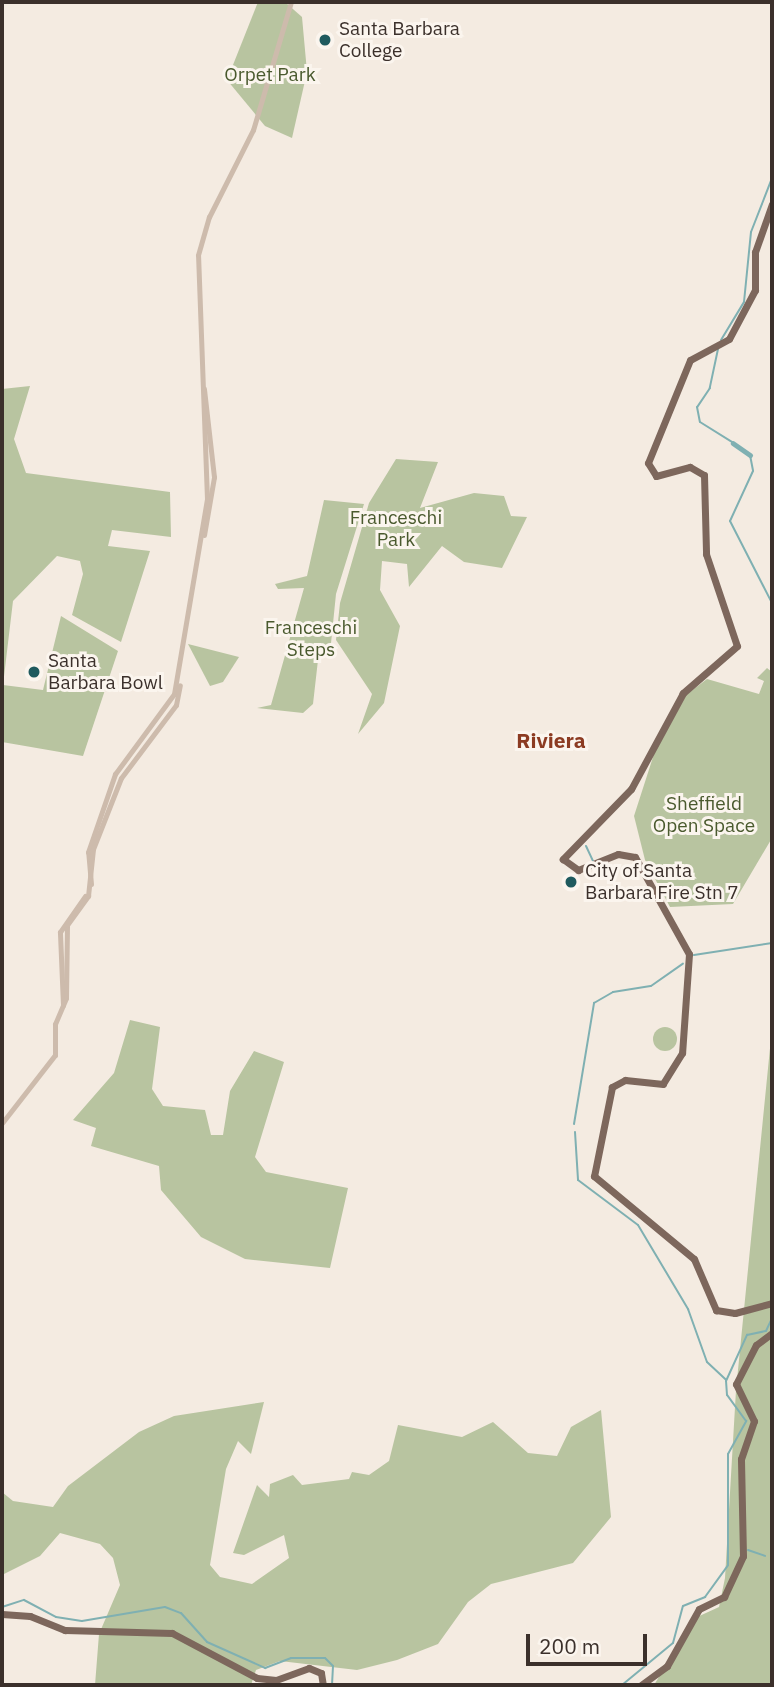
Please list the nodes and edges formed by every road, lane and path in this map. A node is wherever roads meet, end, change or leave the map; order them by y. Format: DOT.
graph roads {
  1 [pos="291,2"];
  2 [pos="772,204"];
  3 [pos="183,647"];
  4 [pos="90,887"];
  5 [pos="2,1123"];
  6 [pos="772,1303"];
  7 [pos="772,1333"];
  8 [pos="2,1614"];
  9 [pos="323,1685"];
  10 [pos="641,1685"];
  1 -- 3 [label="street"];
  2 -- 6 [label="main road"];
  3 -- 4 [label="street"];
  3 -- 4 [label="street"];
  4 -- 5 [label="street"];
  7 -- 10 [label="main road"];
  8 -- 9 [label="main road"];
}
